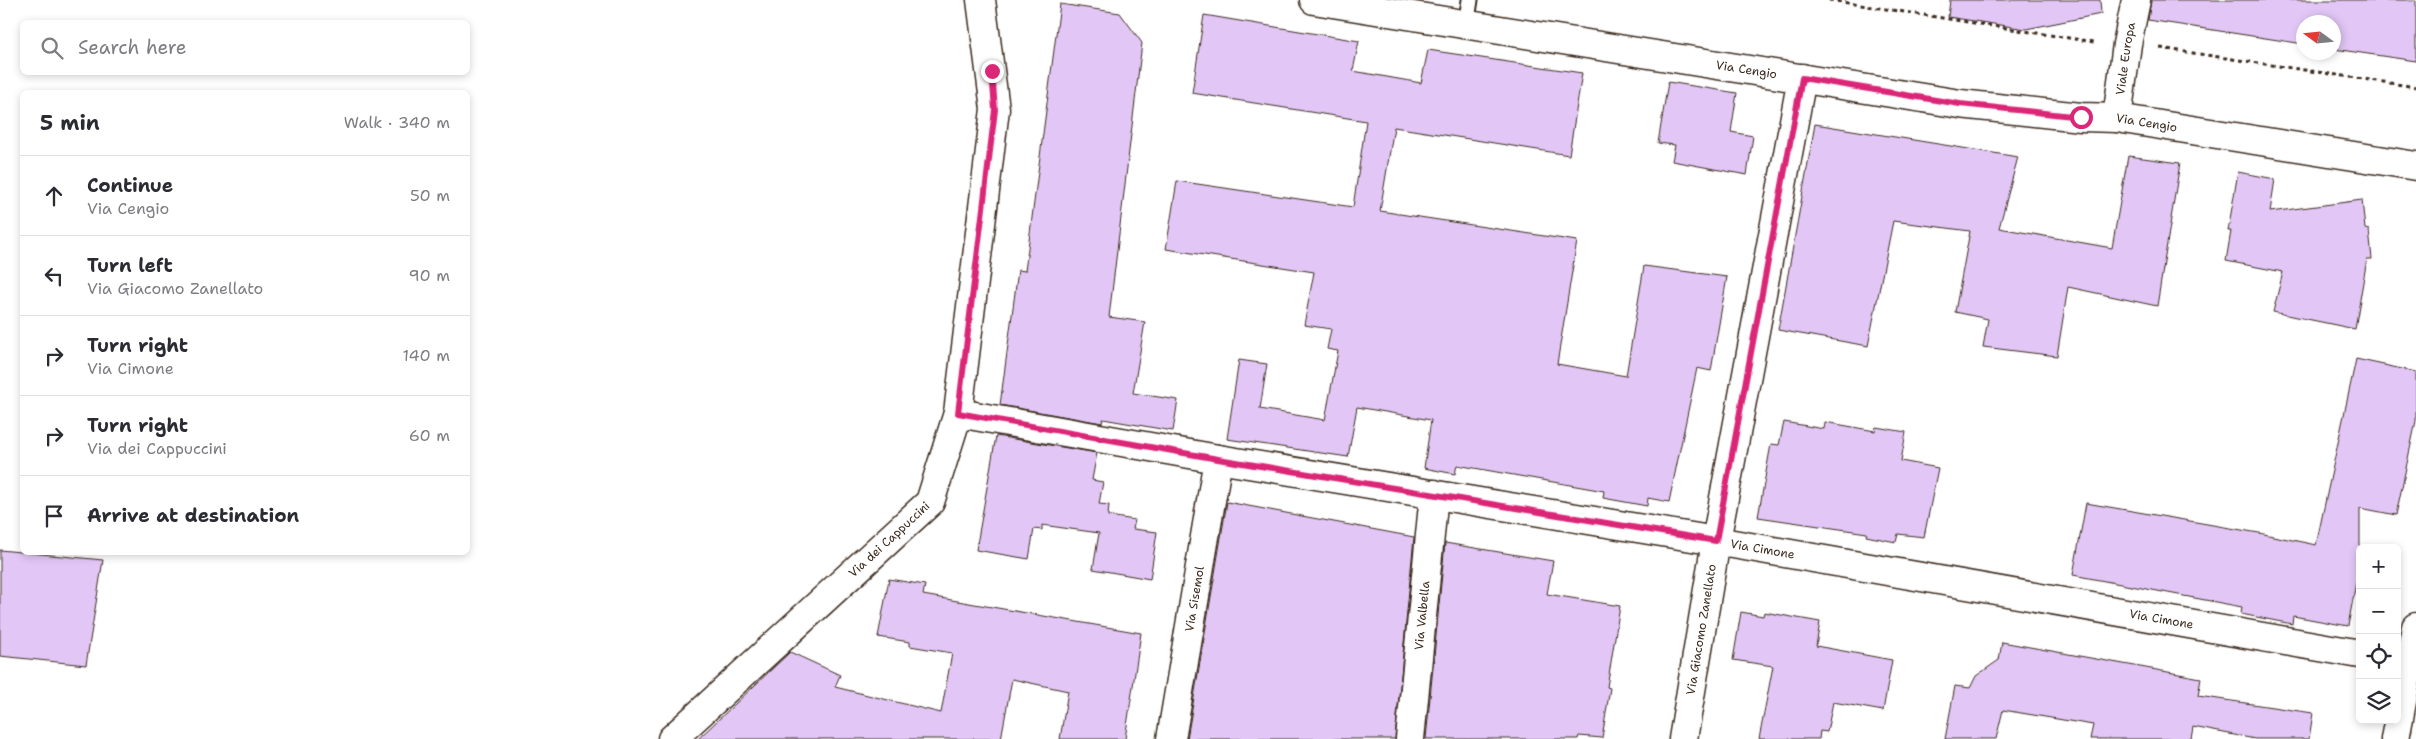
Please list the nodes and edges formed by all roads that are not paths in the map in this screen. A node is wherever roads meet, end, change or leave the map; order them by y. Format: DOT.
graph roads {
  1 [pos="981,0"];
  2 [pos="1314,0"];
  3 [pos="2136,0"];
  4 [pos="1468,13"];
  5 [pos="1802,78"];
  6 [pos="2117,118"];
  7 [pos="2416,166"];
  8 [pos="958,413"];
  9 [pos="1218,459"];
  10 [pos="1434,494"];
  11 [pos="1716,541"];
  12 [pos="2416,627"];
  13 [pos="2356,653"];
  14 [pos="2407,662"];
  15 [pos="672,739"];
  16 [pos="1171,739"];
  17 [pos="1410,739"];
  18 [pos="1683,739"];
  19 [pos="2395,739"];
  1 -- 8 [label="street, Via dei Cappuccini"];
  2 -- 4 [label="street, Via Cengio"];
  3 -- 6 [label="street, Viale Europa"];
  4 -- 5 [label="street, Via Cengio"];
  5 -- 6 [label="street, Via Cengio"];
  5 -- 11 [label="street, Via Giacomo Zanellato"];
  6 -- 7 [label="street, Via Cengio"];
  8 -- 9 [label="street, Via Cimone"];
  8 -- 15 [label="street, Via dei Cappuccini"];
  9 -- 10 [label="street, Via Cimone"];
  9 -- 16 [label="street, Via Sisemol"];
  10 -- 11 [label="street, Via Cimone"];
  10 -- 17 [label="street, Via Valbella"];
  11 -- 13 [label="street, Via Cimone"];
  11 -- 18 [label="street, Via Giacomo Zanellato"];
  12 -- 14 [label="street"];
  14 -- 19 [label="street"];
}
